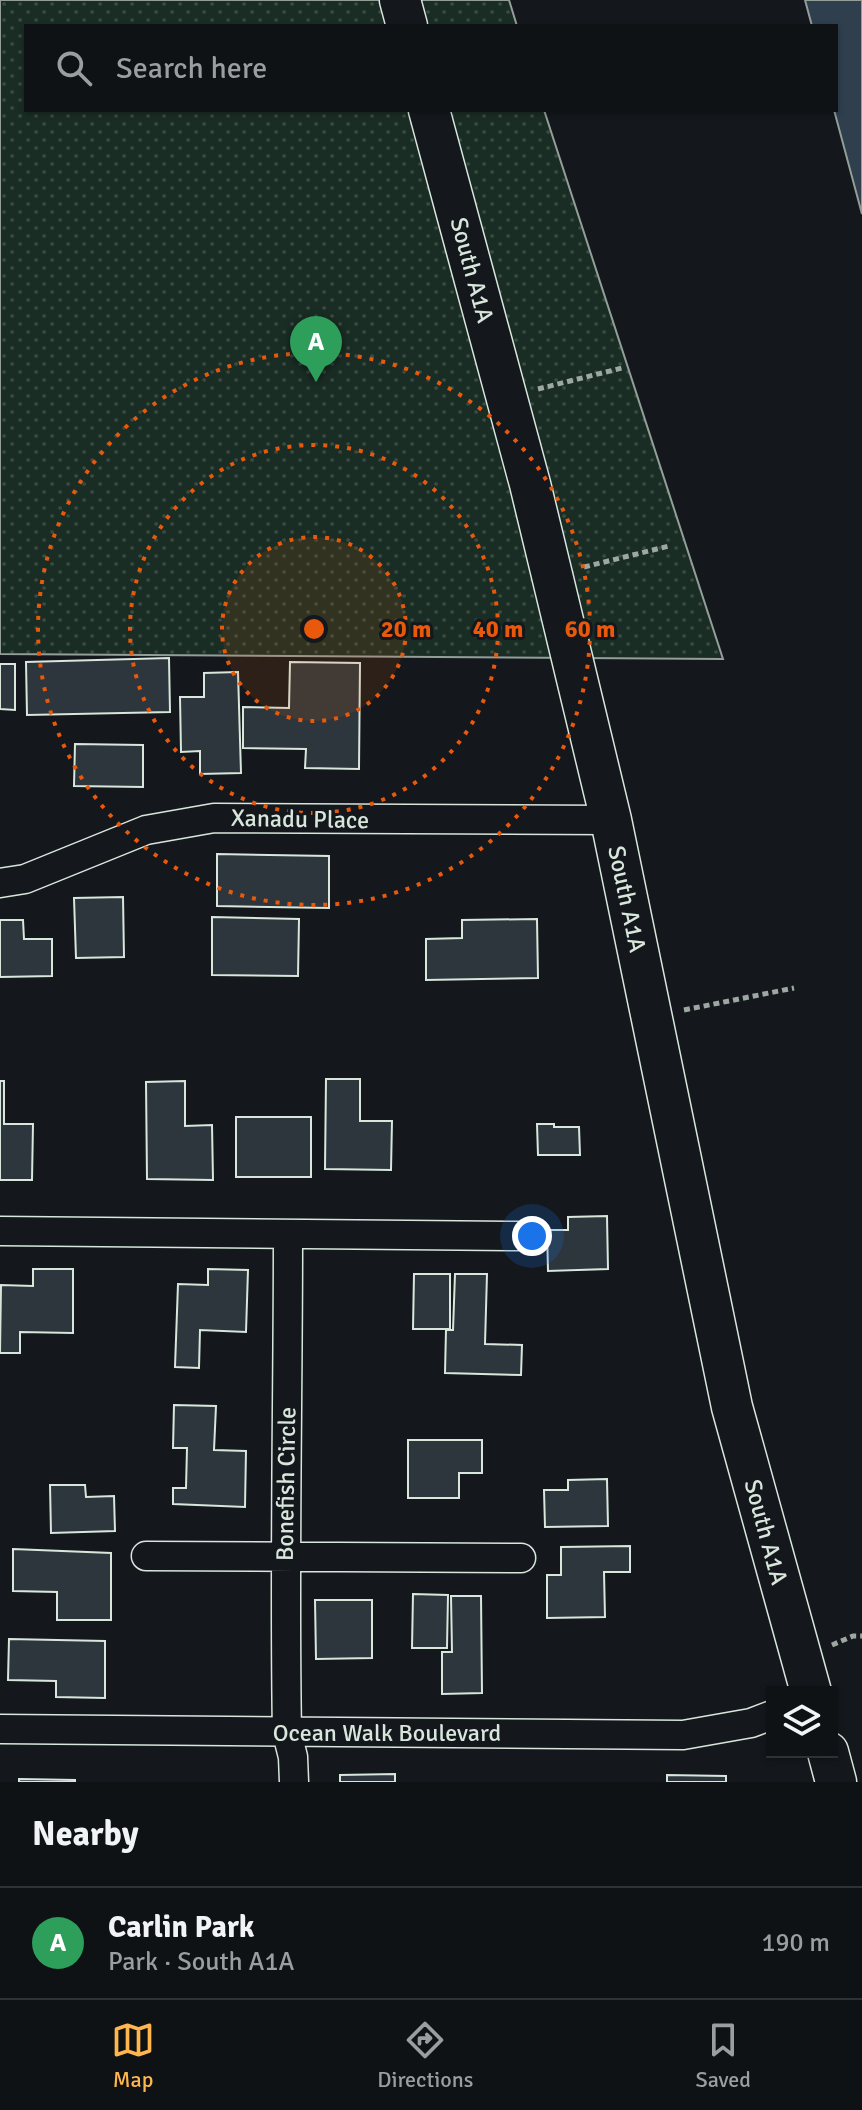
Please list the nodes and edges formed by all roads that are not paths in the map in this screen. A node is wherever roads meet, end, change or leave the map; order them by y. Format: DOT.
graph roads {
  1 [pos="400,0"];
  2 [pos="406,24"];
  3 [pos="430,112"];
  4 [pos="611,820"];
  5 [pos="0,883"];
  6 [pos="0,1231"];
  7 [pos="288,1234"];
  8 [pos="518,1236"];
  9 [pos="146,1556"];
  10 [pos="284,1556"];
  11 [pos="521,1558"];
  12 [pos="809,1686"];
  13 [pos="766,1717"];
  14 [pos="0,1729"];
  15 [pos="287,1733"];
  16 [pos="830,1758"];
  17 [pos="294,1782"];
  18 [pos="836,1782"];
  1 -- 2 [label="street"];
  3 -- 4 [label="street, South A1A"];
  4 -- 5 [label="street, Xanadu Place"];
  4 -- 12 [label="street, South A1A"];
  6 -- 7 [label="street"];
  7 -- 8 [label="street"];
  7 -- 10 [label="street, Bonefish Circle"];
  9 -- 10 [label="street"];
  10 -- 11 [label="street"];
  10 -- 15 [label="street, Bonefish Circle"];
  13 -- 15 [label="street, Ocean Walk Boulevard"];
  14 -- 15 [label="street, Ocean Walk Boulevard"];
  15 -- 17 [label="street, Bonefish Circle"];
  16 -- 18 [label="street"];
}
